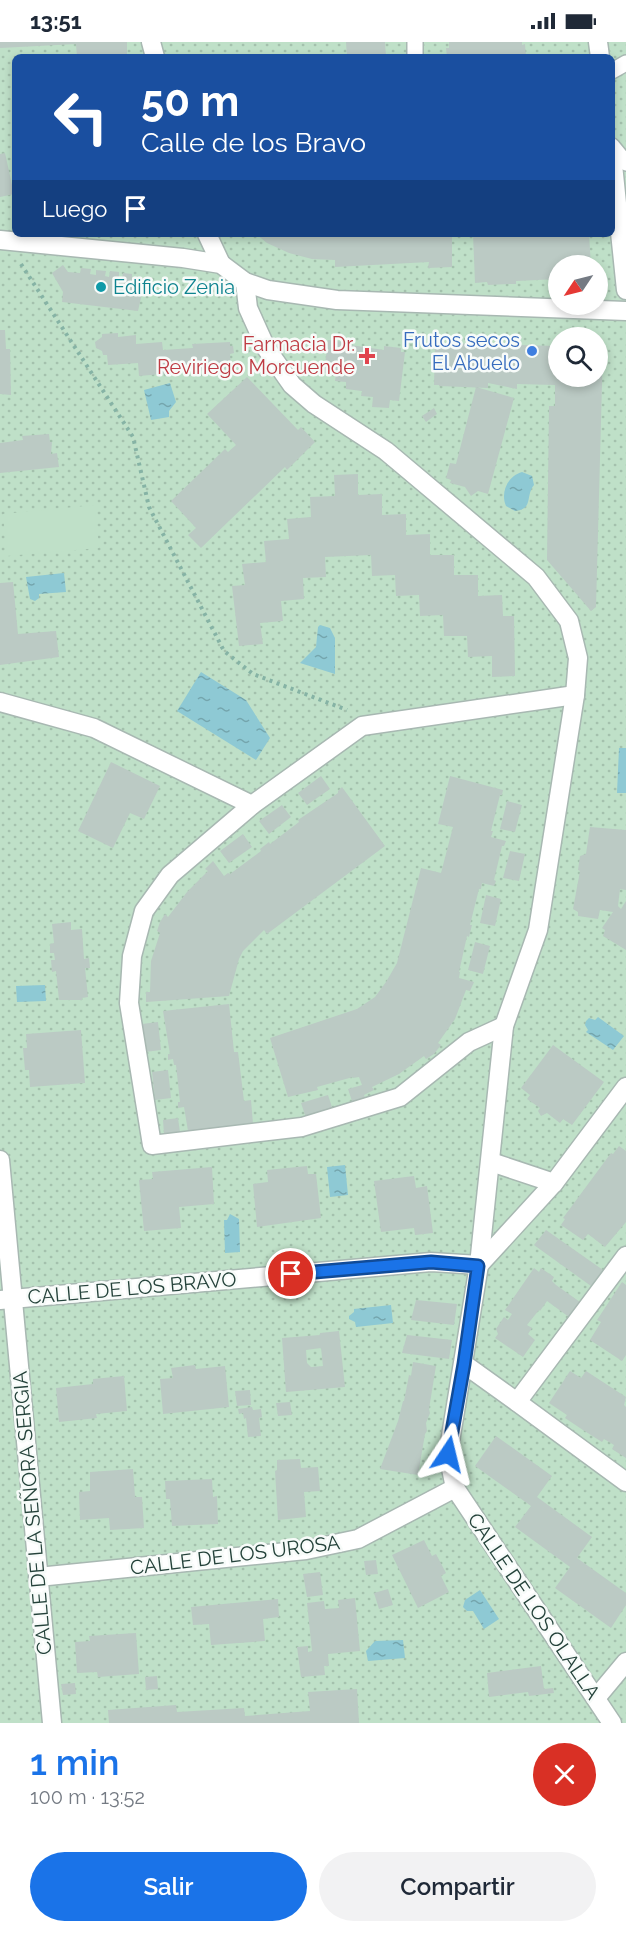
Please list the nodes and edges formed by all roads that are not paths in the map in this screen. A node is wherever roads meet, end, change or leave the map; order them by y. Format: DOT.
graph roads {
  1 [pos="615,150"];
  2 [pos="626,163"];
  3 [pos="615,184"];
  4 [pos="208,237"];
  5 [pos="2,239"];
  6 [pos="221,264"];
  7 [pos="245,282"];
  8 [pos="626,290"];
  9 [pos="626,311"];
  10 [pos="575,695"];
  11 [pos="0,702"];
  12 [pos="252,805"];
  13 [pos="504,1026"];
  14 [pos="626,1087"];
  15 [pos="0,1160"];
  16 [pos="491,1162"];
  17 [pos="554,1183"];
  18 [pos="626,1256"];
  19 [pos="478,1266"];
  20 [pos="6,1299"];
  21 [pos="464,1364"];
  22 [pos="517,1402"];
  23 [pos="626,1482"];
  24 [pos="455,1488"];
  25 [pos="38,1577"];
  26 [pos="626,1662"];
  27 [pos="596,1698"];
  28 [pos="52,1723"];
  29 [pos="612,1723"];
  1 -- 2 [label="lane"];
  3 -- 8 [label="street"];
  4 -- 6 [label="street"];
  5 -- 6 [label="street"];
  6 -- 7 [label="street"];
  7 -- 9 [label="street"];
  7 -- 10 [label="street"];
  10 -- 12 [label="street"];
  10 -- 13 [label="street"];
  11 -- 12 [label="street"];
  12 -- 13 [label="street"];
  13 -- 16 [label="street"];
  14 -- 17 [label="street"];
  15 -- 20 [label="street, CALLE DE LA SEÑORA SERGIA"];
  16 -- 17 [label="street"];
  16 -- 19 [label="street"];
  17 -- 19 [label="street"];
  18 -- 22 [label="street"];
  19 -- 20 [label="street, CALLE DE LOS BRAVO"];
  19 -- 21 [label="street"];
  20 -- 25 [label="street, CALLE DE LA SEÑORA SERGIA"];
  21 -- 22 [label="street"];
  21 -- 24 [label="street"];
  22 -- 23 [label="street"];
  24 -- 25 [label="street, CALLE DE LOS UROSA"];
  24 -- 27 [label="street, CALLE DE LOS OLALLA"];
  25 -- 28 [label="street, CALLE DE LA SEÑORA SERGIA"];
  26 -- 27 [label="street"];
  27 -- 29 [label="street, CALLE DE LOS OLALLA"];
}
